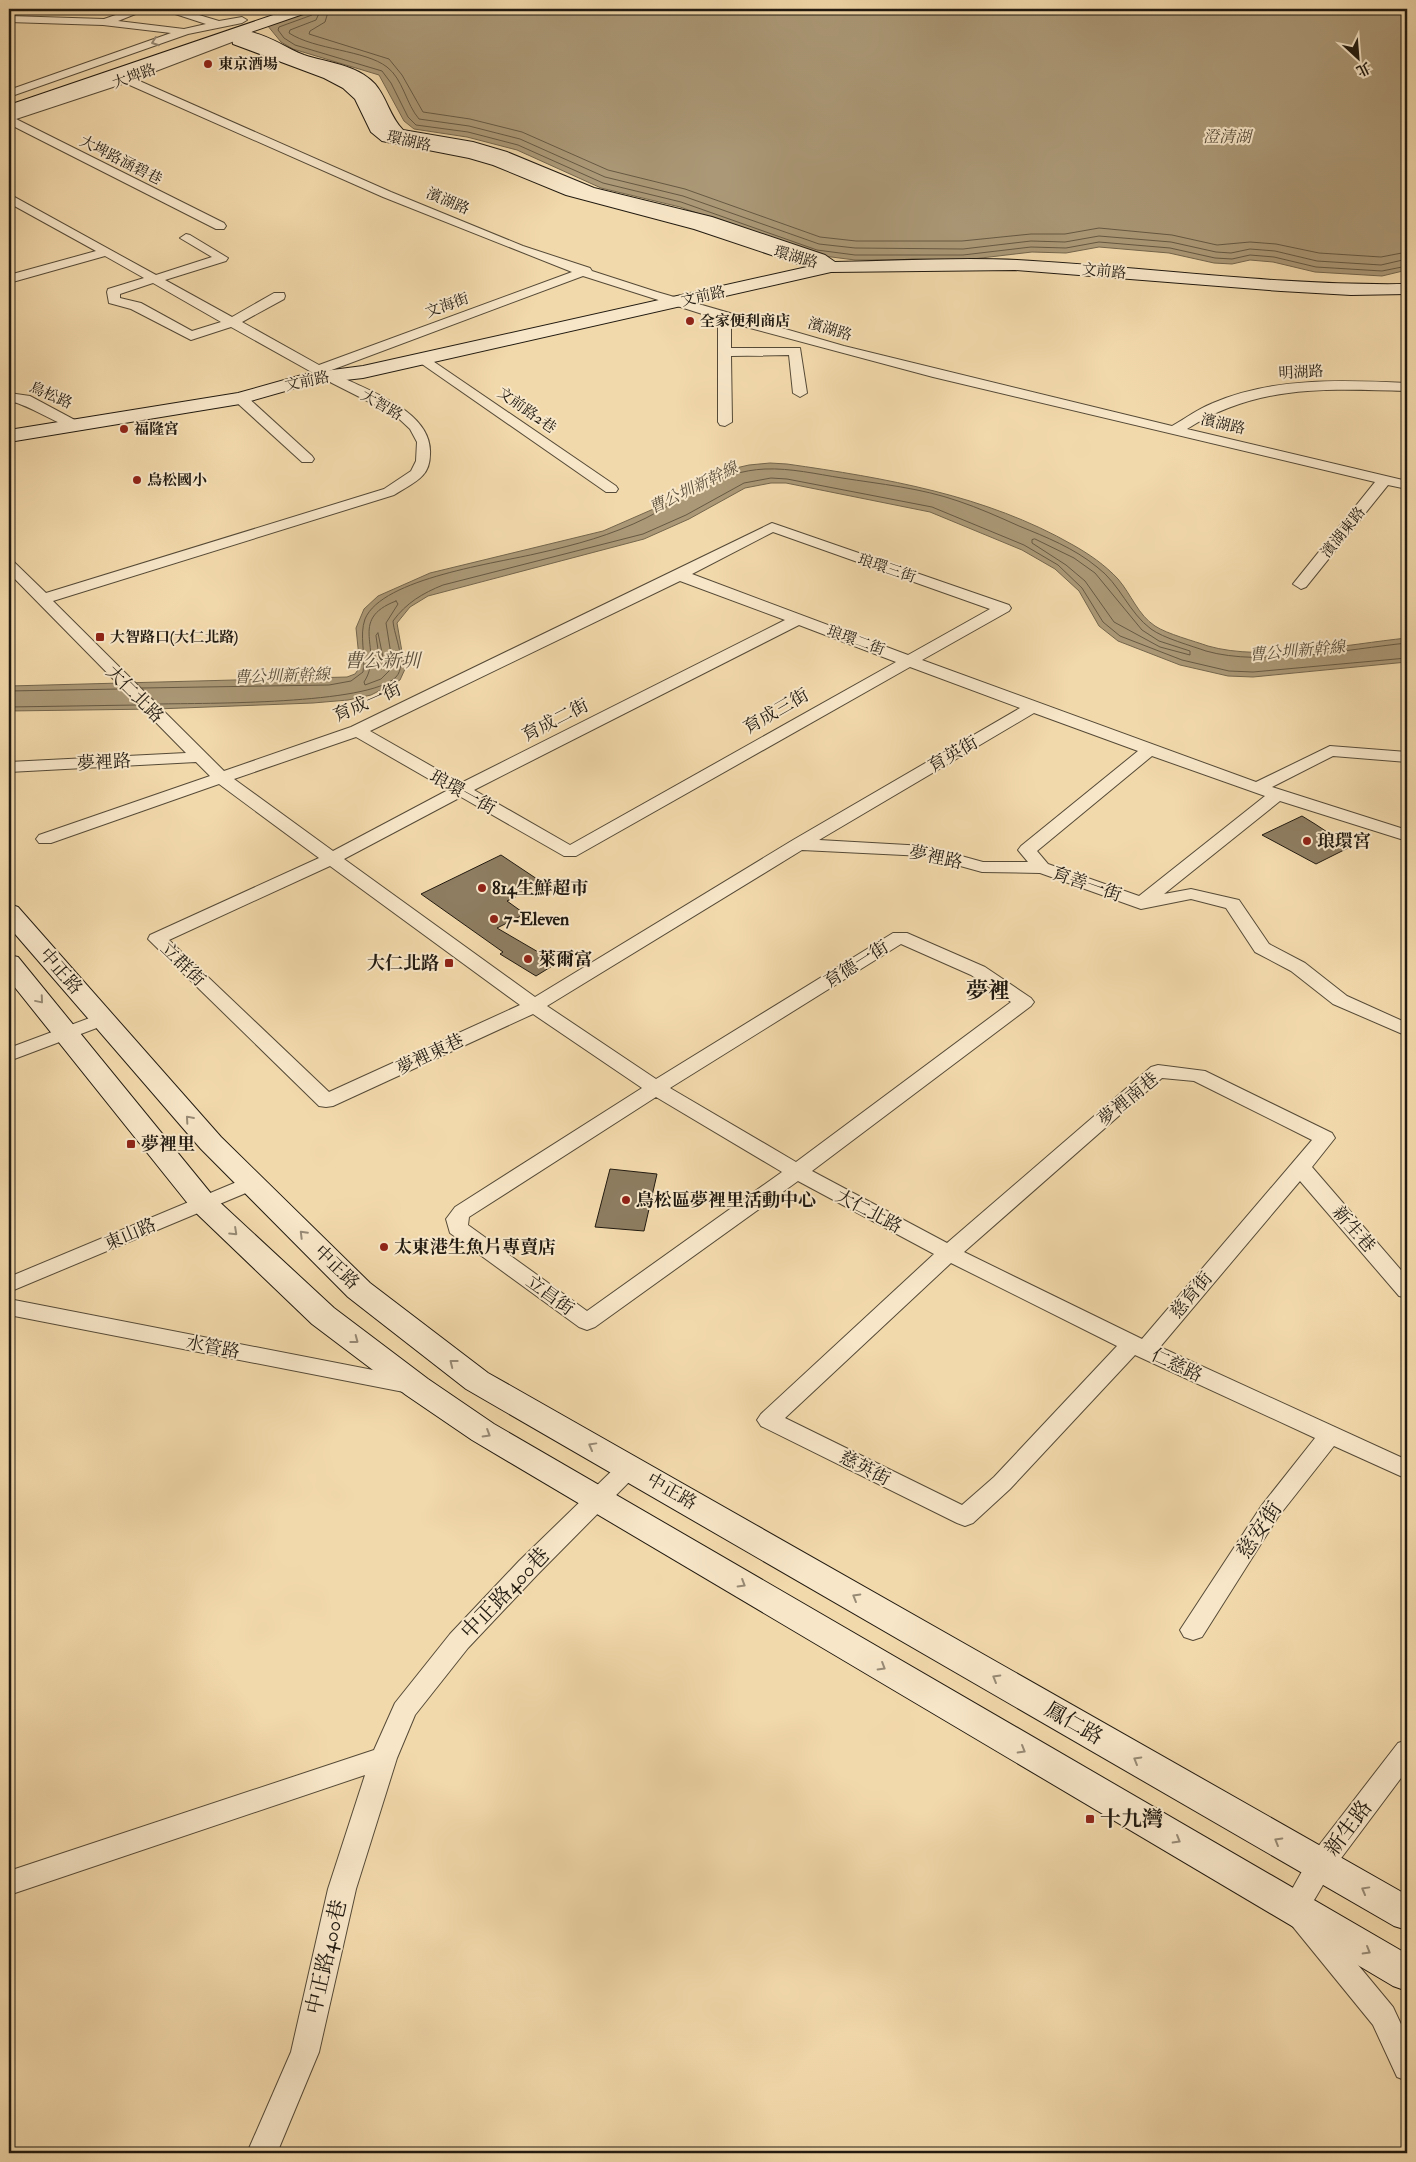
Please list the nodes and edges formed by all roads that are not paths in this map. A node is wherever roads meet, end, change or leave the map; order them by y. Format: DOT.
graph roads {
  1 [pos="70,9"];
  2 [pos="143,9"];
  3 [pos="170,9"];
  4 [pos="277,9"];
  5 [pos="304,9"];
  6 [pos="9,19"];
  7 [pos="103,22"];
  8 [pos="236,27"];
  9 [pos="186,31"];
  10 [pos="126,79"];
  11 [pos="9,94"];
  12 [pos="9,103"];
  13 [pos="9,110"];
  14 [pos="9,119"];
  15 [pos="9,198"];
  16 [pos="220,226"];
  17 [pos="186,238"];
  18 [pos="107,252"];
  19 [pos="831,267"];
  20 [pos="586,271"];
  21 [pos="9,279"];
  22 [pos="157,279"];
  23 [pos="1407,289"];
  24 [pos="279,296"];
  25 [pos="679,302"];
  26 [pos="724,315"];
  27 [pos="233,322"];
  28 [pos="724,352"];
  29 [pos="424,359"];
  30 [pos="324,373"];
  31 [pos="1407,387"];
  32 [pos="800,393"];
  33 [pos="9,397"];
  34 [pos="240,398"];
  35 [pos="725,422"];
  36 [pos="79,426"];
  37 [pos="1176,430"];
  38 [pos="9,436"];
  39 [pos="307,459"];
  40 [pos="1385,480"];
  41 [pos="1407,485"];
  42 [pos="611,489"];
  43 [pos="772,528"];
  44 [pos="9,565"];
  45 [pos="679,575"];
  46 [pos="1302,584"];
  47 [pos="42,599"];
  48 [pos="1003,608"];
  49 [pos="799,619"];
  50 [pos="908,660"];
  51 [pos="1033,707"];
  52 [pos="357,731"];
  53 [pos="1150,749"];
  54 [pos="1407,756"];
  55 [pos="200,757"];
  56 [pos="9,767"];
  57 [pos="220,777"];
  58 [pos="1257,788"];
  59 [pos="459,791"];
  60 [pos="1277,795"];
  61 [pos="1407,836"];
  62 [pos="45,839"];
  63 [pos="799,844"];
  64 [pos="570,852"];
  65 [pos="331,859"];
  66 [pos="1042,868"];
  67 [pos="1141,903"];
  68 [pos="9,912"];
  69 [pos="9,963"];
  70 [pos="534,1006"];
  71 [pos="103,1019"];
  72 [pos="1407,1030"];
  73 [pos="68,1033"];
  74 [pos="9,1055"];
  75 [pos="657,1089"];
  76 [pos="326,1102"];
  77 [pos="1301,1168"];
  78 [pos="797,1172"];
  79 [pos="251,1182"];
  80 [pos="203,1203"];
  81 [pos="1238,1241"];
  82 [pos="949,1253"];
  83 [pos="9,1285"];
  84 [pos="1407,1291"];
  85 [pos="9,1307"];
  86 [pos="1138,1347"];
  87 [pos="417,1387"];
  88 [pos="1330,1435"];
  89 [pos="630,1467"];
  90 [pos="1407,1470"];
  91 [pos="599,1499"];
  92 [pos="741,1530"];
  93 [pos="1193,1630"];
  94 [pos="1407,1751"];
  95 [pos="384,1758"];
  96 [pos="1320,1866"];
  97 [pos="9,1883"];
  98 [pos="1295,1909"];
  99 [pos="1407,1914"];
  100 [pos="1407,1974"];
  101 [pos="1407,2068"];
  102 [pos="262,2153"];
  1 -- 7 [label="street"];
  2 -- 7 [label="street"];
  3 -- 8 [label="street"];
  4 -- 8 [label="main road, 大埤路"];
  5 -- 8 [label="main road, 大埤路"];
  6 -- 7 [label="street, 大埤路"];
  7 -- 9 [label="street, 大埤路"];
  8 -- 9 [label="street, 大埤路"];
  8 -- 10 [label="street, 大埤路"];
  8 -- 12 [label="main road, 大埤路"];
  8 -- 13 [label="main road, 大埤路"];
  8 -- 19 [label="main road, 環湖路"];
  9 -- 11 [label="street, 大埤路, one-way"];
  10 -- 14 [label="street, 大埤路"];
  10 -- 20 [label="street, 濱湖路"];
  14 -- 16 [label="street, 大埤路涵碧巷"];
  15 -- 18 [label="street, 大智路"];
  17 -- 22 [label="street"];
  18 -- 21 [label="street"];
  18 -- 22 [label="street, 大智路"];
  19 -- 23 [label="main road, 文前路"];
  19 -- 25 [label="main road, 文前路"];
  20 -- 25 [label="street, 濱湖路"];
  20 -- 30 [label="street, 文海街"];
  22 -- 27 [label="street, 大智路"];
  22 -- 27 [label="street"];
  24 -- 27 [label="street"];
  25 -- 26 [label="street, 濱湖路"];
  25 -- 29 [label="main road, 文前路"];
  26 -- 28 [label="street"];
  26 -- 37 [label="street, 濱湖路"];
  27 -- 30 [label="street, 大智路"];
  28 -- 32 [label="street"];
  28 -- 35 [label="street"];
  29 -- 30 [label="main road, 文前路"];
  29 -- 42 [label="street, 文前路2巷"];
  30 -- 34 [label="main road, 文前路"];
  30 -- 47 [label="street, 大智路"];
  31 -- 37 [label="street, 明湖路"];
  33 -- 36 [label="street, 鳥松路"];
  34 -- 36 [label="main road, 文前路"];
  34 -- 39 [label="street"];
  36 -- 38 [label="main road, 文前路"];
  37 -- 40 [label="street, 濱湖路"];
  40 -- 41 [label="street, 濱湖路"];
  40 -- 46 [label="street, 濱湖東路"];
  43 -- 45 [label="street, 育成一街"];
  43 -- 48 [label="street, 琅環三街"];
  44 -- 47 [label="street, 大仁北路"];
  45 -- 49 [label="street, 琅環二街"];
  45 -- 52 [label="street, 育成一街"];
  47 -- 55 [label="street, 大仁北路"];
  48 -- 50 [label="street, 育成三街"];
  49 -- 50 [label="street, 琅環二街"];
  49 -- 59 [label="street, 育成二街"];
  50 -- 51 [label="street, 琅環二街"];
  50 -- 64 [label="street, 育成三街"];
  51 -- 53 [label="street"];
  51 -- 63 [label="street, 育英街"];
  52 -- 57 [label="street, 育成一街"];
  52 -- 59 [label="street, 琅環一街"];
  53 -- 58 [label="street"];
  53 -- 66 [label="street, 育善一街"];
  54 -- 58 [label="street"];
  55 -- 56 [label="street, 夢裡路"];
  55 -- 57 [label="street, 大仁北路"];
  57 -- 62 [label="street, 育成一街"];
  57 -- 65 [label="street, 大仁北路"];
  58 -- 60 [label="street"];
  59 -- 64 [label="street, 琅環一街"];
  59 -- 65 [label="street, 育成二街"];
  60 -- 61 [label="street"];
  60 -- 67 [label="street, 育善一街"];
  63 -- 66 [label="street, 夢裡路"];
  63 -- 70 [label="street, 育英街"];
  65 -- 70 [label="street, 大仁北路"];
  65 -- 76 [label="street, 立群街"];
  66 -- 67 [label="street, 育善一街"];
  67 -- 72 [label="street"];
  68 -- 71 [label="main road, 中正路"];
  69 -- 73 [label="main road, 中正路, one-way"];
  70 -- 75 [label="street, 大仁北路"];
  70 -- 76 [label="street, 夢裡東巷"];
  71 -- 73 [label="street"];
  79 -- 71 [label="main road, 中正路, one-way"];
  73 -- 74 [label="street"];
  73 -- 80 [label="main road, 中正路"];
  75 -- 78 [label="street, 大仁北路"];
  75 -- 78 [label="street, 立昌街"];
  75 -- 78 [label="street, 育德一街"];
  77 -- 81 [label="street, 夢裡南巷"];
  77 -- 82 [label="street, 夢裡南巷"];
  77 -- 84 [label="street, 新生巷"];
  78 -- 82 [label="street, 大仁北路"];
  79 -- 80 [label="street, 東山路"];
  89 -- 79 [label="main road, 中正路, one-way"];
  80 -- 83 [label="street, 東山路"];
  80 -- 87 [label="main road, 中正路, one-way"];
  81 -- 86 [label="street, 慈育街"];
  82 -- 86 [label="street, 仁慈路"];
  82 -- 86 [label="street, 慈英街"];
  85 -- 87 [label="street, 水管路"];
  86 -- 88 [label="street, 仁慈路"];
  87 -- 91 [label="main road, 中正路, one-way"];
  88 -- 90 [label="street, 仁慈路"];
  88 -- 93 [label="street, 慈安街"];
  89 -- 91 [label="street, 中正路400巷"];
  89 -- 92 [label="main road, 中正路"];
  91 -- 95 [label="street, 中正路400巷"];
  91 -- 98 [label="main road, 中正路, one-way"];
  96 -- 92 [label="main road, 鳳仁路, one-way"];
  94 -- 96 [label="street, 新生路"];
  95 -- 97 [label="street"];
  95 -- 102 [label="street, 中正路400巷"];
  96 -- 98 [label="street, 新生路"];
  99 -- 96 [label="main road, 鳳仁路, one-way"];
  98 -- 100 [label="main road, one-way"];
  98 -- 101 [label="street"];
}
